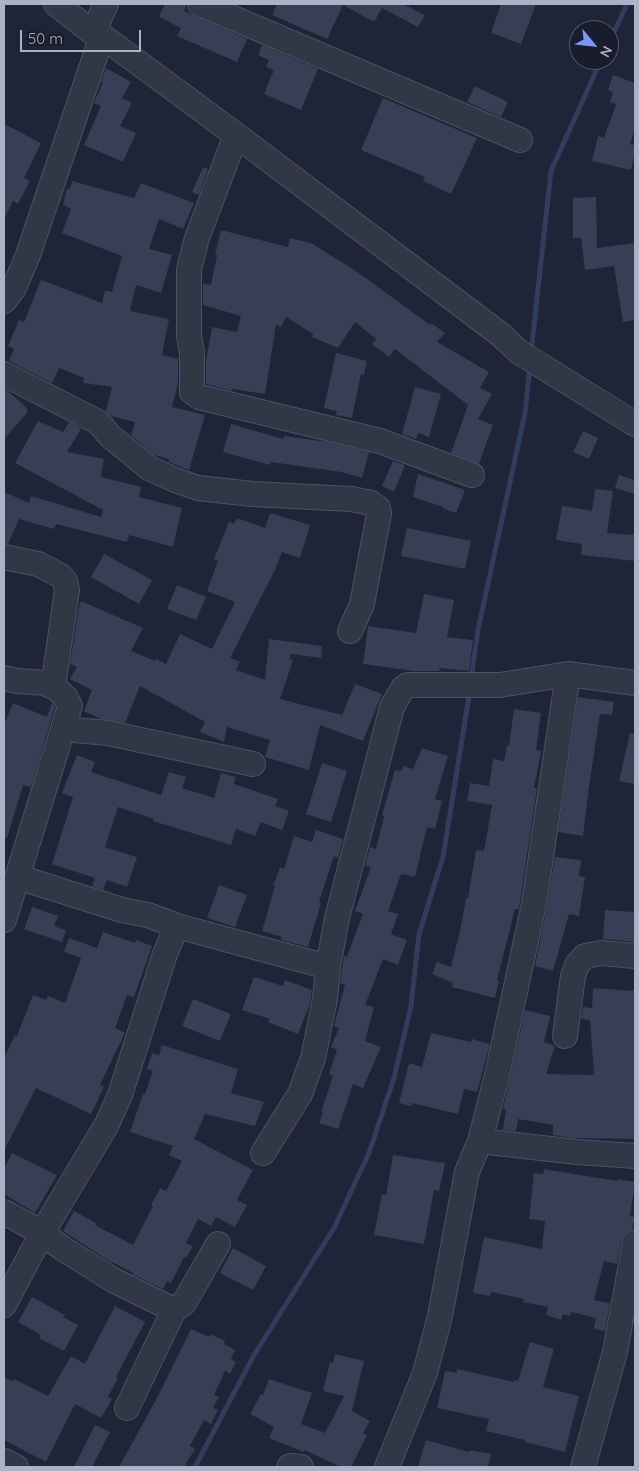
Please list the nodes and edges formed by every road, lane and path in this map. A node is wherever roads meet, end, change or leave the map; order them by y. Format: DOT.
graph roads {
  1 [pos="56,4"];
  2 [pos="106,4"];
  3 [pos="200,4"];
  4 [pos="97,35"];
  5 [pos="236,135"];
  6 [pos="520,140"];
  7 [pos="4,301"];
  8 [pos="4,374"];
  9 [pos="635,424"];
  10 [pos="472,475"];
  11 [pos="4,557"];
  12 [pos="350,630"];
  13 [pos="568,674"];
  14 [pos="4,678"];
  15 [pos="635,683"];
  16 [pos="53,687"];
  17 [pos="63,729"];
  18 [pos="253,764"];
  19 [pos="18,877"];
  20 [pos="4,920"];
  21 [pos="177,926"];
  22 [pos="635,956"];
  23 [pos="328,967"];
  24 [pos="565,1036"];
  25 [pos="480,1141"];
  26 [pos="263,1154"];
  27 [pos="635,1156"];
  28 [pos="4,1212"];
  29 [pos="42,1233"];
  30 [pos="635,1242"];
  31 [pos="218,1244"];
  32 [pos="4,1305"];
  33 [pos="174,1310"];
  34 [pos="127,1408"];
  35 [pos="4,1461"];
  36 [pos="16,1467"];
  37 [pos="289,1467"];
  38 [pos="302,1467"];
  39 [pos="387,1467"];
  40 [pos="583,1467"];
  1 -- 4 [label="street"];
  2 -- 4 [label="street"];
  3 -- 6 [label="street"];
  4 -- 5 [label="street"];
  4 -- 7 [label="street"];
  5 -- 9 [label="street"];
  5 -- 10 [label="street"];
  8 -- 12 [label="street"];
  11 -- 16 [label="street"];
  13 -- 15 [label="street"];
  13 -- 23 [label="street"];
  13 -- 25 [label="street"];
  14 -- 16 [label="street"];
  16 -- 17 [label="street"];
  17 -- 18 [label="street"];
  17 -- 19 [label="street"];
  19 -- 20 [label="street"];
  19 -- 21 [label="street"];
  21 -- 23 [label="street"];
  21 -- 29 [label="street"];
  22 -- 24 [label="street"];
  23 -- 26 [label="street"];
  25 -- 27 [label="street"];
  25 -- 39 [label="street"];
  28 -- 29 [label="street"];
  29 -- 32 [label="street"];
  29 -- 33 [label="street"];
  30 -- 40 [label="street"];
  31 -- 33 [label="street"];
  33 -- 34 [label="street"];
  35 -- 36 [label="street"];
  37 -- 38 [label="street"];
}
